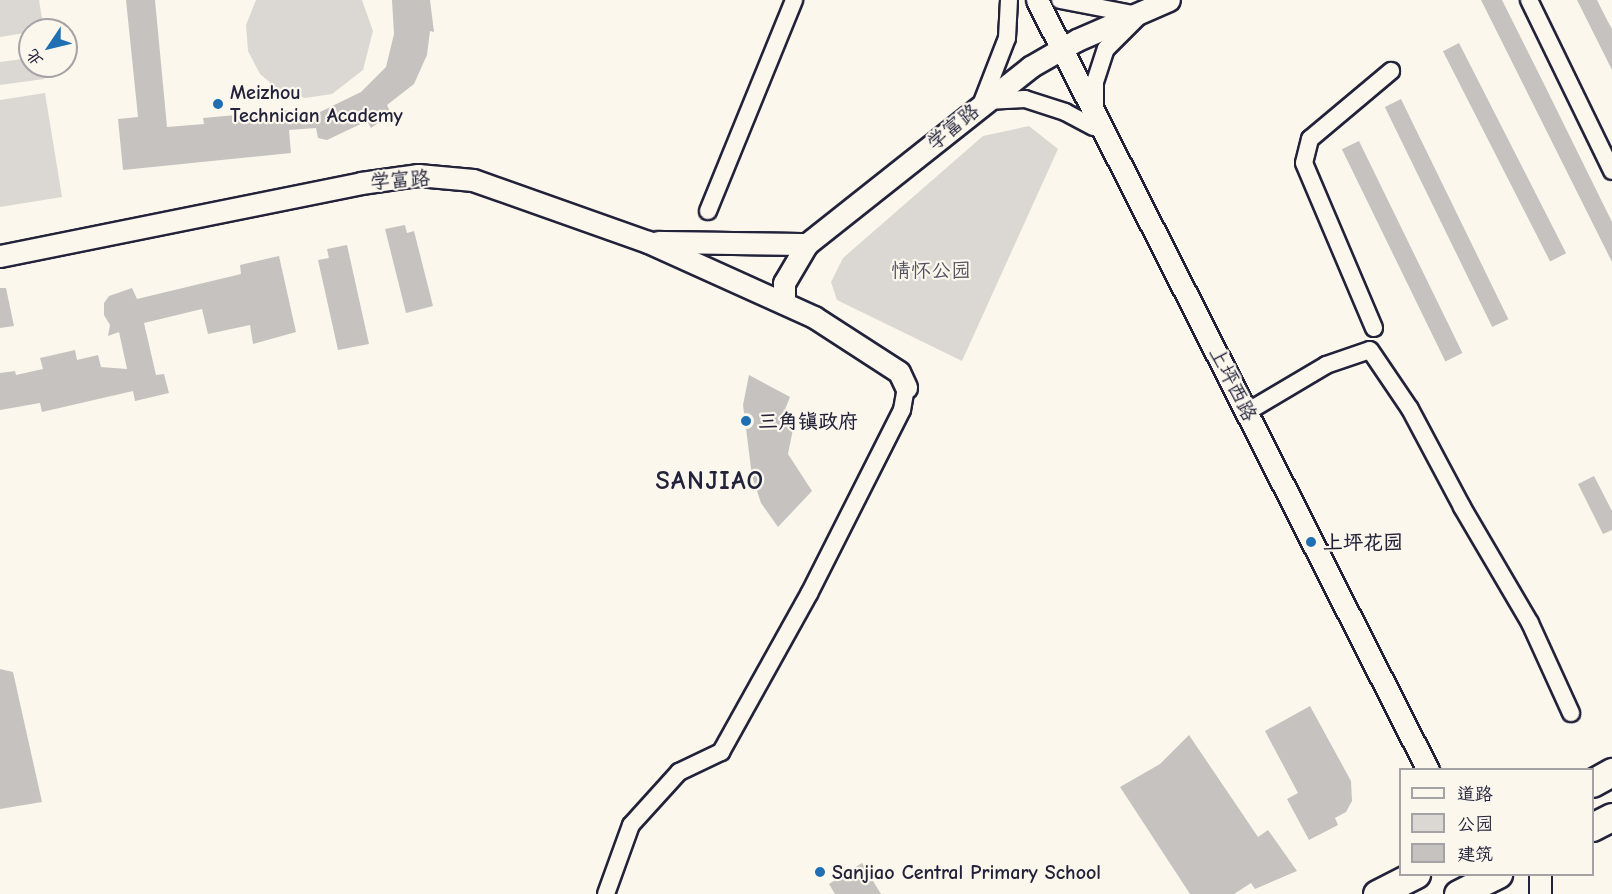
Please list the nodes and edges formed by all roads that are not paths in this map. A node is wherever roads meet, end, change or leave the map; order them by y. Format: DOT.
graph roads {
  1 [pos="794,0"];
  2 [pos="1009,0"];
  3 [pos="1026,0"];
  4 [pos="1037,0"];
  5 [pos="1060,0"];
  6 [pos="1169,0"];
  7 [pos="1529,0"];
  8 [pos="1140,8"];
  9 [pos="1058,47"];
  10 [pos="1391,71"];
  11 [pos="984,103"];
  12 [pos="1094,118"];
  13 [pos="1612,171"];
  14 [pos="708,211"];
  15 [pos="648,242"];
  16 [pos="807,244"];
  17 [pos="0,255"];
  18 [pos="784,303"];
  19 [pos="1374,328"];
  20 [pos="906,387"];
  21 [pos="1247,412"];
  22 [pos="1570,713"];
  23 [pos="1416,768"];
  24 [pos="1427,768"];
  25 [pos="1612,772"];
  26 [pos="1594,782"];
  27 [pos="1612,817"];
  28 [pos="1594,826"];
  29 [pos="1412,876"];
  30 [pos="1539,876"];
  31 [pos="606,894"];
  32 [pos="1377,894"];
  33 [pos="1540,894"];
  1 -- 14 [label="street"];
  2 -- 11 [label="street"];
  3 -- 9 [label="street, 上坪西路"];
  4 -- 9 [label="street, 上坪西路"];
  5 -- 8 [label="street"];
  6 -- 8 [label="street, 学富路"];
  7 -- 13 [label="street"];
  8 -- 9 [label="street, 学富路"];
  8 -- 12 [label="street"];
  9 -- 11 [label="street, 学富路"];
  9 -- 12 [label="street, 上坪西路"];
  10 -- 19 [label="street"];
  11 -- 12 [label="street"];
  11 -- 16 [label="street, 学富路"];
  12 -- 21 [label="street, 上坪西路"];
  12 -- 23 [label="street, 上坪西路"];
  15 -- 16 [label="street"];
  15 -- 17 [label="street, 学富路"];
  15 -- 18 [label="street, 学富路"];
  16 -- 18 [label="street, 学富路"];
  18 -- 20 [label="street, 学富路"];
  20 -- 31 [label="street"];
  21 -- 22 [label="street"];
  21 -- 24 [label="street, 上坪西路"];
  25 -- 26 [label="main road"];
  27 -- 28 [label="main road"];
  29 -- 32 [label="main road"];
  30 -- 33 [label="street"];
}
